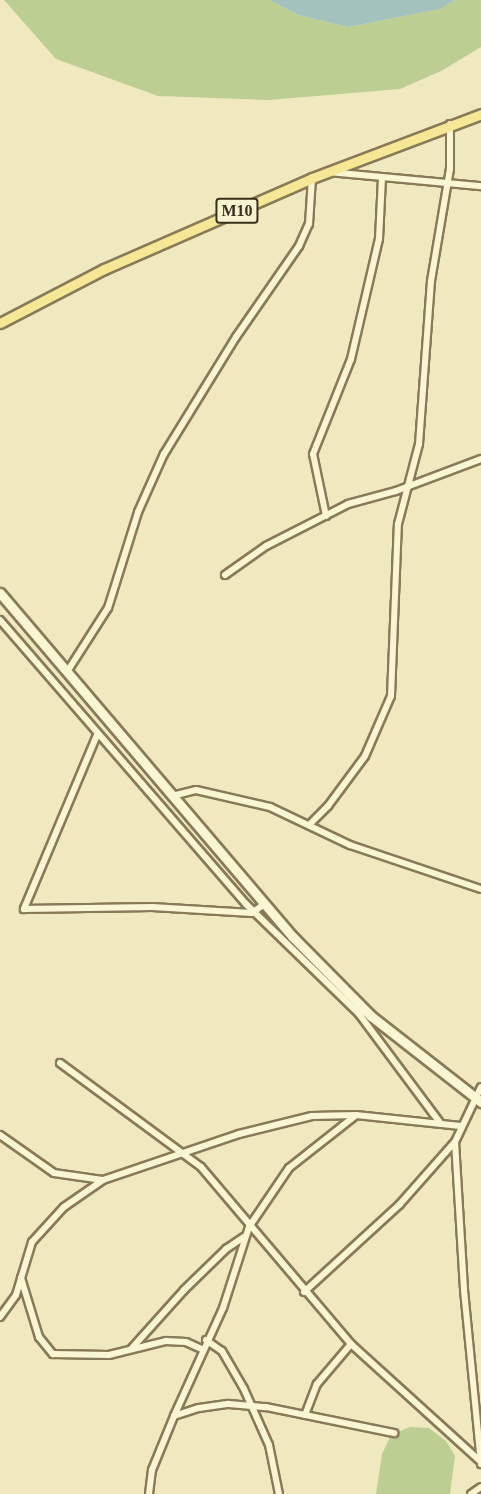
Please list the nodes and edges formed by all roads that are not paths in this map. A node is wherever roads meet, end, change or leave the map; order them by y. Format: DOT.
graph roads {
  1 [pos="481,114"];
  2 [pos="450,124"];
  3 [pos="326,172"];
  4 [pos="312,178"];
  5 [pos="382,178"];
  6 [pos="446,184"];
  7 [pos="481,186"];
  8 [pos="0,323"];
  9 [pos="481,459"];
  10 [pos="407,488"];
  11 [pos="326,516"];
  12 [pos="225,575"];
  13 [pos="0,592"];
  14 [pos="0,620"];
  15 [pos="67,672"];
  16 [pos="97,735"];
  17 [pos="172,796"];
  18 [pos="309,825"];
  19 [pos="481,889"];
  20 [pos="263,905"];
  21 [pos="255,912"];
  22 [pos="60,1063"];
  23 [pos="481,1087"];
  24 [pos="477,1099"];
  25 [pos="356,1115"];
  26 [pos="441,1124"];
  27 [pos="460,1126"];
  28 [pos="0,1135"];
  29 [pos="455,1142"];
  30 [pos="184,1153"];
  31 [pos="103,1180"];
  32 [pos="249,1227"];
  33 [pos="244,1237"];
  34 [pos="20,1276"];
  35 [pos="304,1292"];
  36 [pos="0,1317"];
  37 [pos="206,1340"];
  38 [pos="351,1344"];
  39 [pos="131,1349"];
  40 [pos="202,1349"];
  41 [pos="479,1395"];
  42 [pos="250,1405"];
  43 [pos="305,1415"];
  44 [pos="174,1416"];
  45 [pos="394,1433"];
  46 [pos="480,1462"];
  47 [pos="481,1487"];
  48 [pos="149,1494"];
  49 [pos="279,1494"];
  50 [pos="471,1494"];
  1 -- 2 [label="main road, M10"];
  2 -- 3 [label="main road, M10"];
  2 -- 6 [label="street"];
  3 -- 4 [label="main road, M10"];
  3 -- 5 [label="street"];
  4 -- 8 [label="main road, M10"];
  4 -- 15 [label="street"];
  5 -- 6 [label="street"];
  5 -- 11 [label="street"];
  6 -- 7 [label="street"];
  6 -- 10 [label="street"];
  9 -- 10 [label="street"];
  10 -- 11 [label="street"];
  10 -- 18 [label="street"];
  11 -- 12 [label="street"];
  13 -- 15 [label="street"];
  14 -- 16 [label="street"];
  15 -- 17 [label="street"];
  16 -- 21 [label="street"];
  16 -- 21 [label="street"];
  17 -- 18 [label="street"];
  17 -- 20 [label="street"];
  18 -- 19 [label="street"];
  20 -- 21 [label="street"];
  20 -- 24 [label="street"];
  21 -- 26 [label="street"];
  22 -- 30 [label="street"];
  23 -- 24 [label="street"];
  24 -- 27 [label="street"];
  25 -- 26 [label="street"];
  25 -- 30 [label="street"];
  25 -- 32 [label="street"];
  26 -- 27 [label="street"];
  27 -- 29 [label="street"];
  28 -- 31 [label="street"];
  29 -- 35 [label="street"];
  29 -- 41 [label="street"];
  30 -- 31 [label="street"];
  30 -- 32 [label="street"];
  31 -- 34 [label="street"];
  32 -- 33 [label="street"];
  32 -- 35 [label="street"];
  33 -- 37 [label="street"];
  33 -- 39 [label="street"];
  34 -- 36 [label="street"];
  34 -- 39 [label="street"];
  35 -- 38 [label="street"];
  37 -- 40 [label="street"];
  37 -- 42 [label="street"];
  38 -- 43 [label="street"];
  38 -- 46 [label="street"];
  39 -- 40 [label="street"];
  40 -- 44 [label="street"];
  41 -- 46 [label="street"];
  42 -- 43 [label="street"];
  42 -- 44 [label="street"];
  42 -- 49 [label="street"];
  43 -- 45 [label="street"];
  44 -- 48 [label="street"];
  47 -- 50 [label="street"];
}
